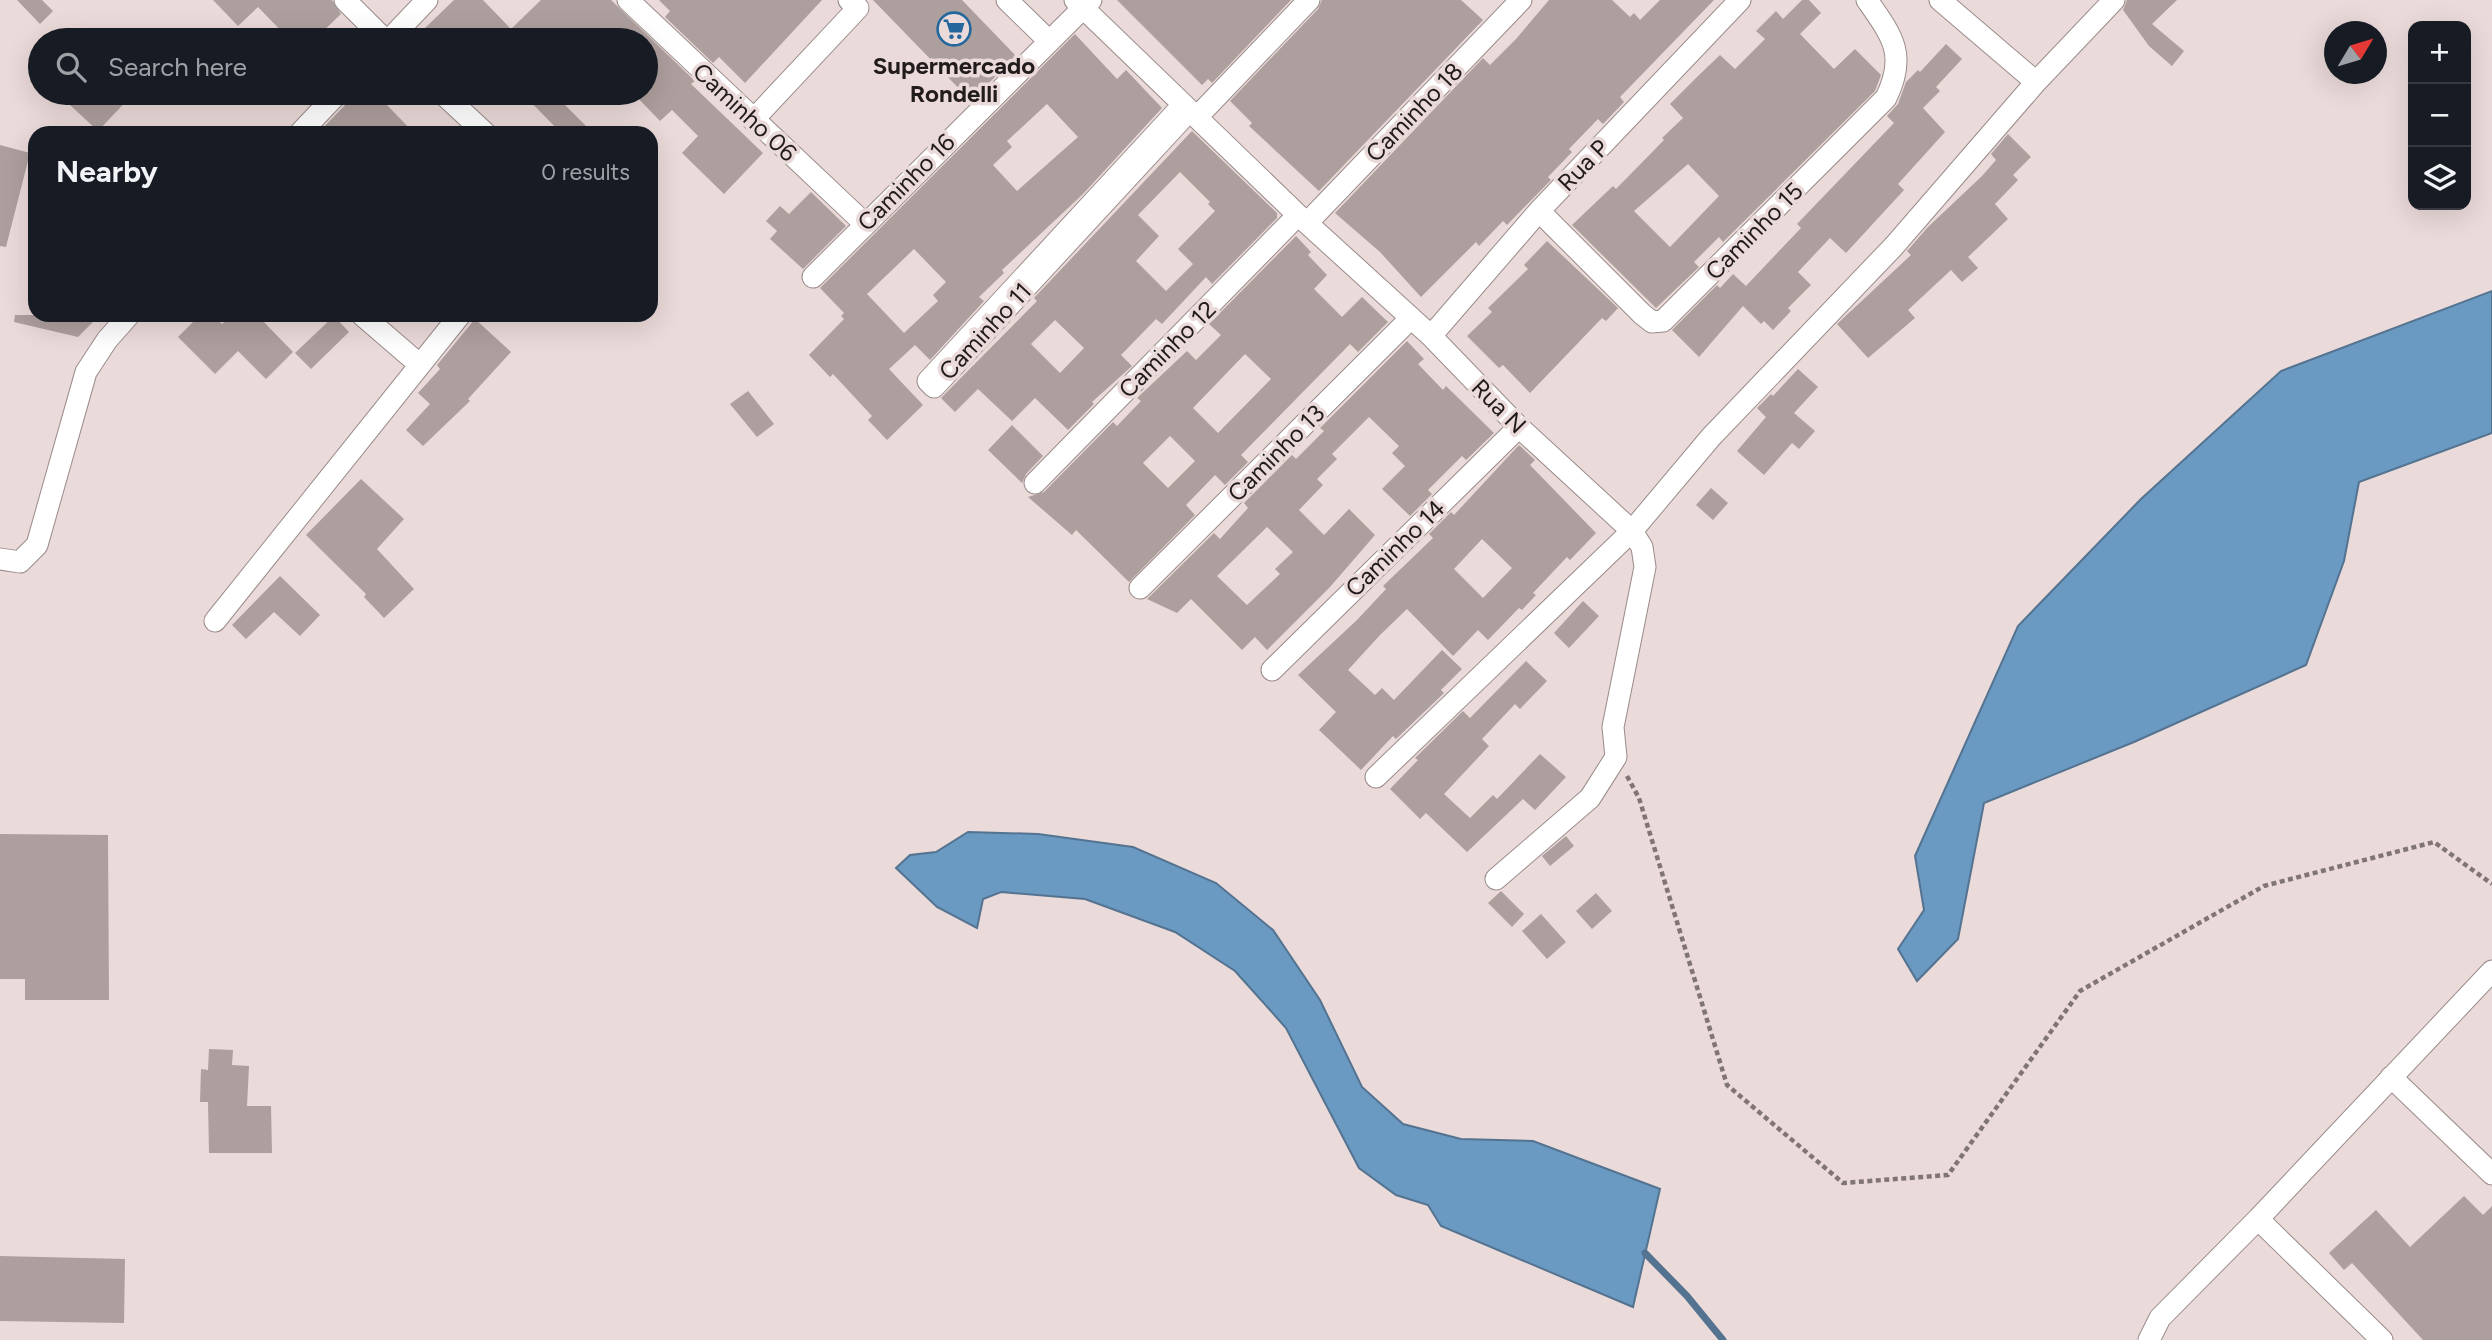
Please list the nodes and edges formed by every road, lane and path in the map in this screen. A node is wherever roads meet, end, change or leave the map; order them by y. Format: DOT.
graph roads {
  1 [pos="345,0"];
  2 [pos="427,0"];
  3 [pos="628,0"];
  4 [pos="1007,0"];
  5 [pos="1309,0"];
  6 [pos="1521,0"];
  7 [pos="1740,0"];
  8 [pos="1867,0"];
  9 [pos="1940,0"];
  10 [pos="2113,0"];
  11 [pos="1083,3"];
  12 [pos="853,4"];
  13 [pos="374,28"];
  14 [pos="399,28"];
  15 [pos="657,28"];
  16 [pos="658,29"];
  17 [pos="1049,41"];
  18 [pos="2036,82"];
  19 [pos="327,105"];
  20 [pos="455,105"];
  21 [pos="1193,114"];
  22 [pos="753,120"];
  23 [pos="307,126"];
  24 [pos="477,126"];
  25 [pos="1539,211"];
  26 [pos="1303,219"];
  27 [pos="864,223"];
  28 [pos="813,276"];
  29 [pos="1411,318"];
  30 [pos="124,322"];
  31 [pos="370,322"];
  32 [pos="454,322"];
  33 [pos="1432,336"];
  34 [pos="420,365"];
  35 [pos="1519,427"];
  36 [pos="1035,483"];
  37 [pos="1632,531"];
  38 [pos="0,559"];
  39 [pos="1140,588"];
  40 [pos="215,621"];
  41 [pos="1272,670"];
  42 [pos="1616,757"];
  43 [pos="1376,777"];
  44 [pos="1496,879"];
  45 [pos="2492,884"];
  46 [pos="2492,971"];
  47 [pos="2392,1077"];
  48 [pos="2492,1174"];
  49 [pos="2258,1219"];
  50 [pos="2149,1340"];
  51 [pos="2382,1340"];
  1 -- 13 [label="street"];
  2 -- 14 [label="street"];
  3 -- 15 [label="street, Caminho 06"];
  4 -- 17 [label="street"];
  5 -- 21 [label="street"];
  6 -- 26 [label="street, Caminho 18"];
  7 -- 25 [label="street, Rua P"];
  8 -- 25 [label="street, Caminho 15"];
  9 -- 18 [label="street"];
  10 -- 18 [label="street"];
  11 -- 17 [label="street, Caminho 16"];
  11 -- 21 [label="street, Rua N"];
  12 -- 22 [label="street"];
  16 -- 22 [label="street, Caminho 06"];
  17 -- 27 [label="street, Caminho 16"];
  18 -- 37 [label="street"];
  19 -- 23 [label="street"];
  20 -- 24 [label="street"];
  21 -- 21 [label="street, Caminho 11"];
  21 -- 26 [label="street, Rua N"];
  22 -- 27 [label="street, Caminho 06"];
  25 -- 33 [label="street, Rua P"];
  26 -- 29 [label="street, Rua N"];
  26 -- 36 [label="street, Caminho 12"];
  27 -- 28 [label="street, Caminho 16"];
  29 -- 33 [label="street, Rua N"];
  29 -- 39 [label="street, Caminho 13"];
  30 -- 38 [label="street"];
  31 -- 34 [label="street"];
  32 -- 34 [label="street"];
  33 -- 35 [label="street, Rua N"];
  34 -- 40 [label="street"];
  35 -- 37 [label="street, Rua N"];
  35 -- 41 [label="street, Caminho 14"];
  37 -- 42 [label="street, Rua N"];
  37 -- 43 [label="street"];
  42 -- 44 [label="street"];
  42 -- 45 [label="path"];
  46 -- 47 [label="street"];
  47 -- 48 [label="street"];
  47 -- 49 [label="street"];
  49 -- 50 [label="street"];
  49 -- 51 [label="street"];
}
